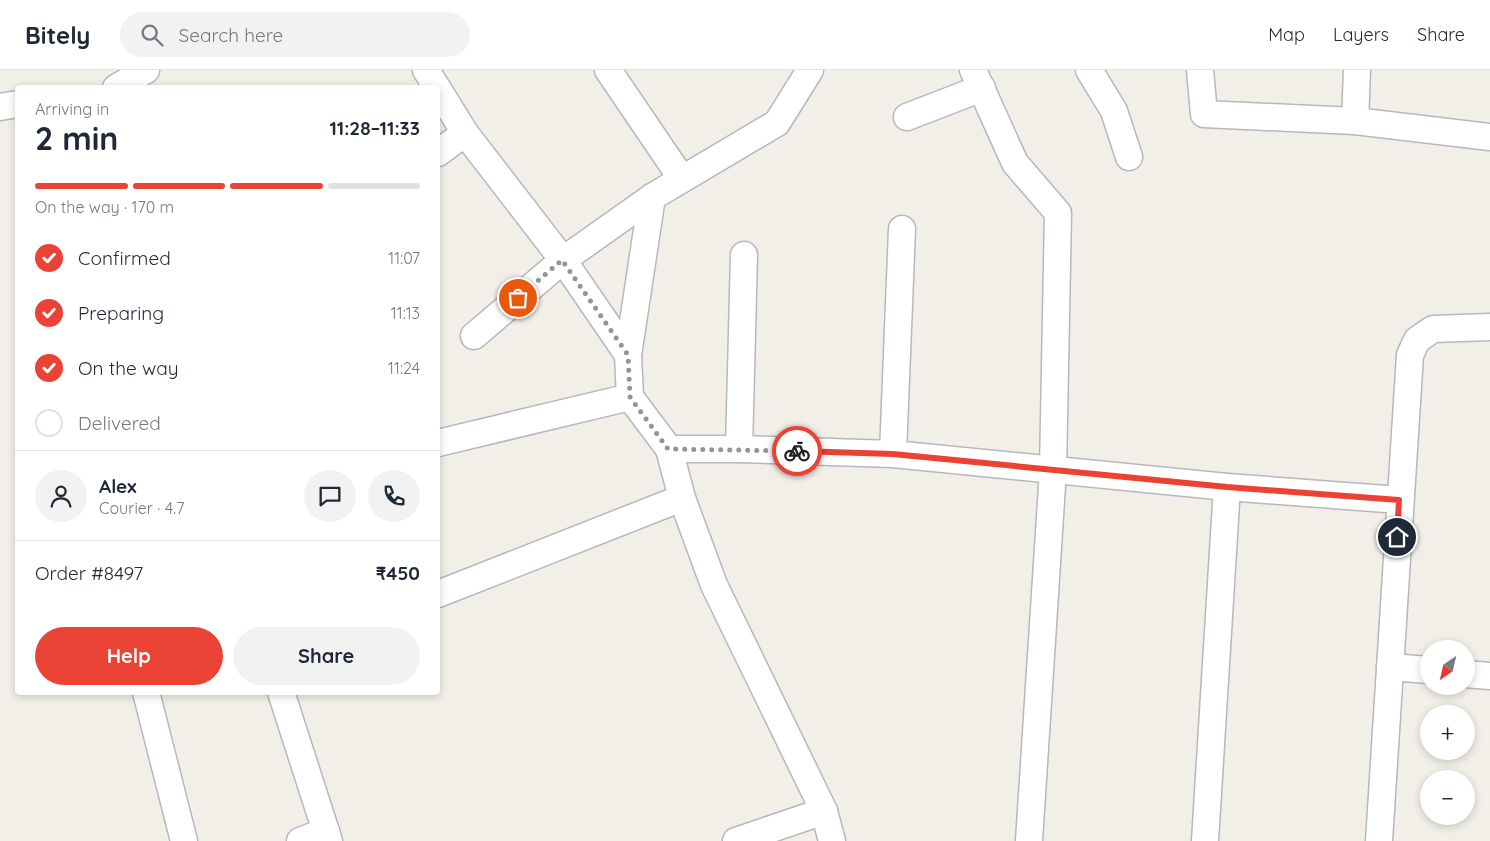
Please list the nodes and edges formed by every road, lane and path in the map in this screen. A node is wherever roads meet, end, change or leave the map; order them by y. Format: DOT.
graph roads {
  1 [pos="146,70"];
  2 [pos="426,70"];
  3 [pos="608,70"];
  4 [pos="810,70"];
  5 [pos="1089,70"];
  6 [pos="1200,70"];
  7 [pos="1358,70"];
  8 [pos="977,79"];
  9 [pos="124,85"];
  10 [pos="435,85"];
  11 [pos="440,93"];
  12 [pos="15,104"];
  13 [pos="0,107"];
  14 [pos="907,116"];
  15 [pos="1355,121"];
  16 [pos="465,133"];
  17 [pos="1490,137"];
  18 [pos="440,152"];
  19 [pos="1129,157"];
  20 [pos="682,179"];
  21 [pos="652,197"];
  22 [pos="902,229"];
  23 [pos="744,255"];
  24 [pos="562,260"];
  25 [pos="1490,327"];
  26 [pos="474,336"];
  27 [pos="628,355"];
  28 [pos="630,397"];
  29 [pos="440,443"];
  30 [pos="668,449"];
  31 [pos="739,449"];
  32 [pos="893,454"];
  33 [pos="1052,470"];
  34 [pos="1227,487"];
  35 [pos="682,498"];
  36 [pos="1399,500"];
  37 [pos="440,593"];
  38 [pos="1390,667"];
  39 [pos="1420,669"];
  40 [pos="1475,675"];
  41 [pos="1490,676"];
  42 [pos="147,695"];
  43 [pos="282,695"];
  44 [pos="824,811"];
  45 [pos="328,836"];
  46 [pos="184,841"];
  47 [pos="300,841"];
  48 [pos="736,841"];
  49 [pos="832,841"];
  50 [pos="1029,841"];
  51 [pos="1205,841"];
  52 [pos="1379,841"];
  1 -- 9 [label="street"];
  2 -- 10 [label="street"];
  3 -- 20 [label="street"];
  4 -- 20 [label="street"];
  5 -- 19 [label="street"];
  6 -- 15 [label="street"];
  7 -- 15 [label="street"];
  8 -- 14 [label="street"];
  8 -- 33 [label="street"];
  11 -- 16 [label="street"];
  12 -- 13 [label="street"];
  15 -- 17 [label="street"];
  16 -- 18 [label="street"];
  16 -- 24 [label="street"];
  20 -- 21 [label="street"];
  21 -- 24 [label="street"];
  21 -- 27 [label="street"];
  22 -- 32 [label="street"];
  23 -- 31 [label="street"];
  24 -- 26 [label="street"];
  24 -- 27 [label="street"];
  25 -- 36 [label="street"];
  27 -- 28 [label="street"];
  28 -- 29 [label="street"];
  28 -- 30 [label="street"];
  30 -- 31 [label="street"];
  30 -- 35 [label="street"];
  31 -- 32 [label="street"];
  32 -- 33 [label="street"];
  33 -- 34 [label="street"];
  33 -- 50 [label="street"];
  34 -- 36 [label="street"];
  34 -- 51 [label="street"];
  35 -- 37 [label="street"];
  35 -- 44 [label="street"];
  36 -- 38 [label="street"];
  38 -- 39 [label="street"];
  38 -- 52 [label="street"];
  40 -- 41 [label="street"];
  42 -- 46 [label="street"];
  43 -- 45 [label="street"];
  44 -- 48 [label="street"];
  44 -- 49 [label="street"];
  45 -- 47 [label="street"];
}
